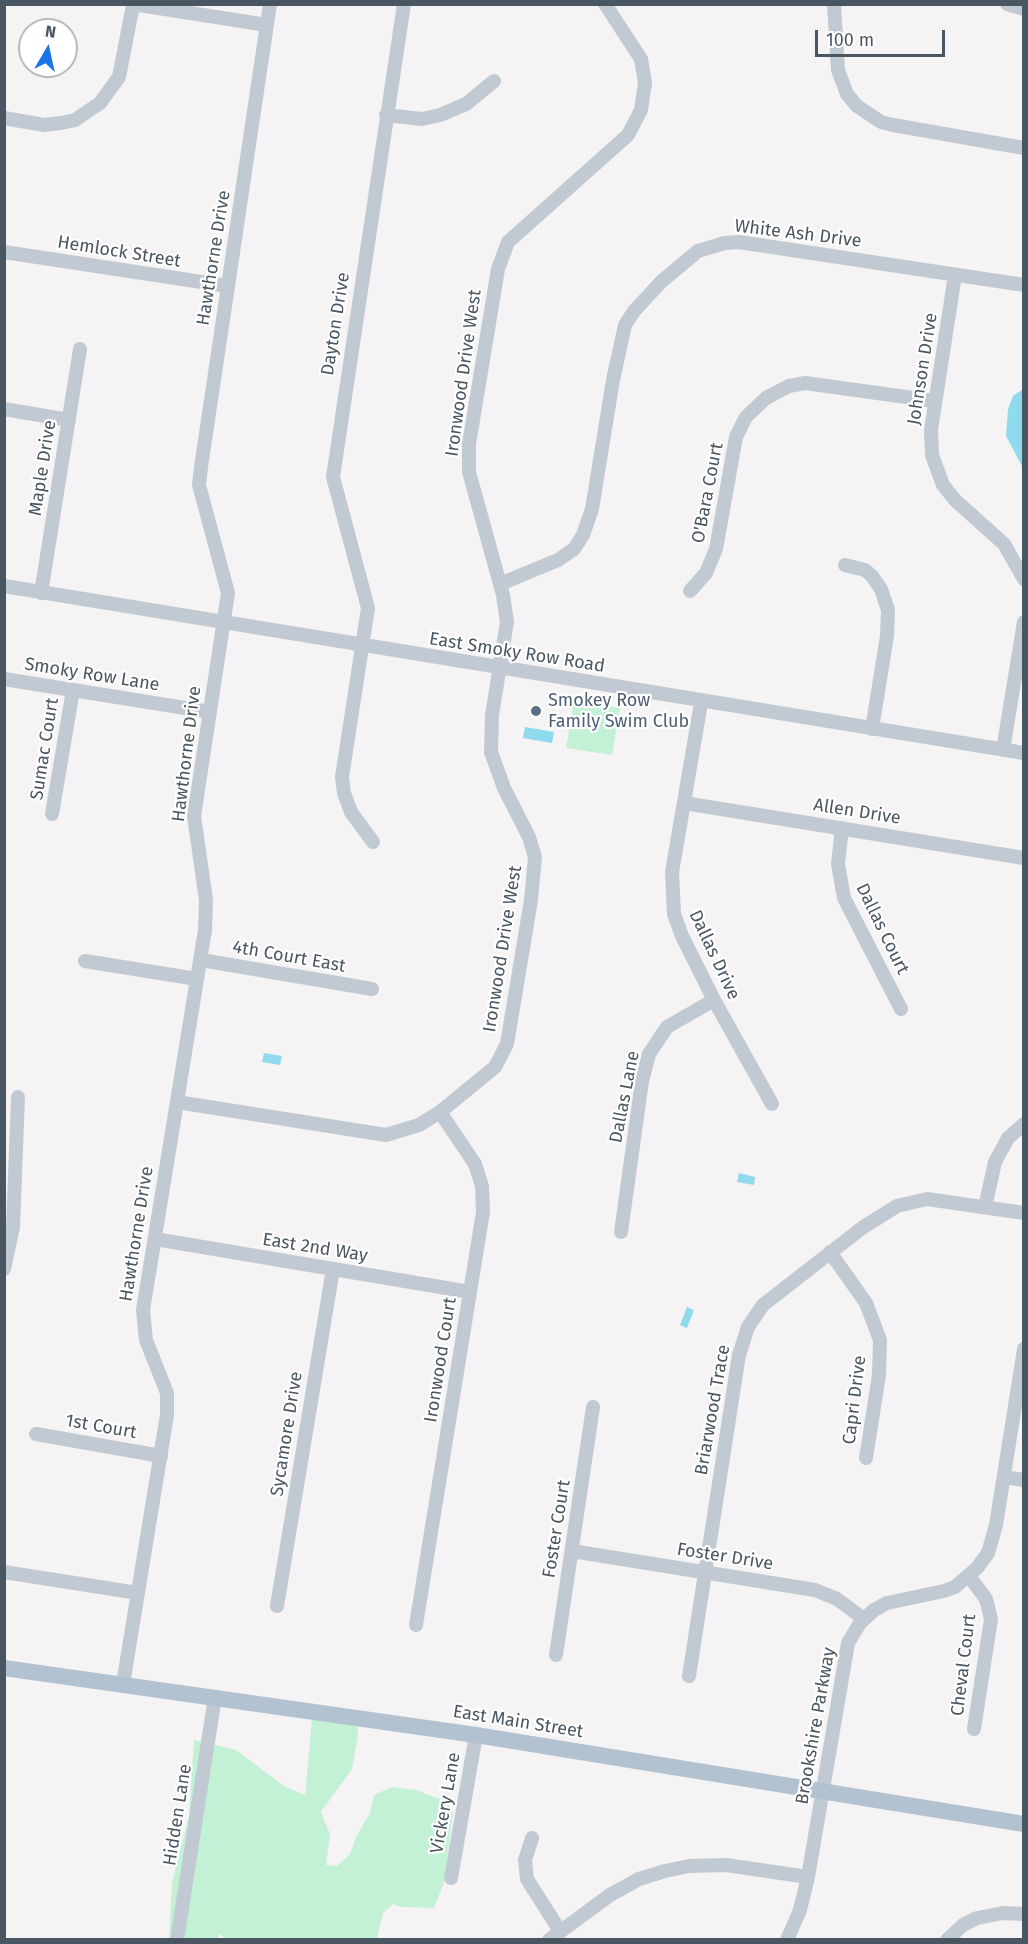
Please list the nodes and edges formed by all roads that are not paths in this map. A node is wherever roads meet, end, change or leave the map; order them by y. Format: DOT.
graph roads {
  1 [pos="133,4"];
  2 [pos="270,4"];
  3 [pos="404,4"];
  4 [pos="605,4"];
  5 [pos="834,4"];
  6 [pos="1007,4"];
  7 [pos="1023,9"];
  8 [pos="267,25"];
  9 [pos="494,81"];
  10 [pos="386,115"];
  11 [pos="4,118"];
  12 [pos="1023,148"];
  13 [pos="4,252"];
  14 [pos="955,275"];
  15 [pos="1023,285"];
  16 [pos="228,286"];
  17 [pos="80,349"];
  18 [pos="935,401"];
  19 [pos="4,409"];
  20 [pos="69,420"];
  21 [pos="845,564"];
  22 [pos="1023,579"];
  23 [pos="500,584"];
  24 [pos="4,586"];
  25 [pos="690,591"];
  26 [pos="41,593"];
  27 [pos="1023,622"];
  28 [pos="224,623"];
  29 [pos="362,646"];
  30 [pos="499,669"];
  31 [pos="4,679"];
  32 [pos="73,690"];
  33 [pos="700,703"];
  34 [pos="210,712"];
  35 [pos="872,729"];
  36 [pos="1003,750"];
  37 [pos="1023,753"];
  38 [pos="684,803"];
  39 [pos="52,814"];
  40 [pos="842,828"];
  41 [pos="373,842"];
  42 [pos="1023,858"];
  43 [pos="201,960"];
  44 [pos="85,961"];
  45 [pos="197,979"];
  46 [pos="372,989"];
  47 [pos="714,1000"];
  48 [pos="901,1009"];
  49 [pos="18,1097"];
  50 [pos="177,1102"];
  51 [pos="772,1104"];
  52 [pos="440,1112"];
  53 [pos="1023,1124"];
  54 [pos="9,1195"];
  55 [pos="985,1207"];
  56 [pos="1023,1213"];
  57 [pos="621,1232"];
  58 [pos="155,1239"];
  59 [pos="830,1252"];
  60 [pos="4,1269"];
  61 [pos="333,1269"];
  62 [pos="470,1292"];
  63 [pos="1023,1349"];
  64 [pos="593,1407"];
  65 [pos="36,1434"];
  66 [pos="161,1456"];
  67 [pos="866,1458"];
  68 [pos="1004,1477"];
  69 [pos="1023,1480"];
  70 [pos="572,1551"];
  71 [pos="4,1572"];
  72 [pos="704,1572"];
  73 [pos="969,1576"];
  74 [pos="138,1593"];
  75 [pos="277,1606"];
  76 [pos="864,1619"];
  77 [pos="416,1625"];
  78 [pos="556,1655"];
  79 [pos="4,1668"];
  80 [pos="689,1676"];
  81 [pos="123,1684"];
  82 [pos="215,1697"];
  83 [pos="974,1729"];
  84 [pos="476,1735"];
  85 [pos="824,1790"];
  86 [pos="1023,1824"];
  87 [pos="532,1838"];
  88 [pos="808,1877"];
  89 [pos="451,1878"];
  90 [pos="1023,1914"];
  91 [pos="554,1936"];
  92 [pos="177,1940"];
  93 [pos="787,1940"];
  94 [pos="947,1940"];
  1 -- 8 [label="street"];
  1 -- 11 [label="street"];
  2 -- 8 [label="street, Hawthorne Drive"];
  3 -- 10 [label="street, Dayton Drive"];
  4 -- 23 [label="street, Ironwood Drive West"];
  5 -- 12 [label="street"];
  6 -- 7 [label="street"];
  8 -- 16 [label="street, Hawthorne Drive"];
  9 -- 10 [label="street"];
  10 -- 29 [label="street, Dayton Drive"];
  13 -- 16 [label="street, Hemlock Street"];
  14 -- 15 [label="street, White Ash Drive"];
  14 -- 18 [label="street, Johnson Drive"];
  14 -- 23 [label="street, White Ash Drive"];
  16 -- 28 [label="street, Hawthorne Drive"];
  17 -- 20 [label="street, Maple Drive"];
  18 -- 22 [label="street, Johnson Drive"];
  18 -- 25 [label="street, O'Bara Court"];
  19 -- 20 [label="street"];
  20 -- 26 [label="street, Maple Drive"];
  21 -- 35 [label="street"];
  23 -- 30 [label="street, Ironwood Drive West"];
  24 -- 26 [label="street, East Smoky Row Road"];
  26 -- 28 [label="street, East Smoky Row Road"];
  27 -- 36 [label="street"];
  28 -- 29 [label="street, East Smoky Row Road"];
  28 -- 34 [label="street, Hawthorne Drive"];
  29 -- 30 [label="street, East Smoky Row Road"];
  29 -- 41 [label="street, Dayton Drive"];
  30 -- 33 [label="street, East Smoky Row Road"];
  30 -- 52 [label="street, Ironwood Drive West"];
  31 -- 32 [label="street, Smoky Row Lane"];
  32 -- 34 [label="street, Smoky Row Lane"];
  32 -- 39 [label="street, Sumac Court"];
  33 -- 35 [label="street, East Smoky Row Road"];
  33 -- 38 [label="street, Dallas Drive"];
  34 -- 43 [label="street, Hawthorne Drive"];
  35 -- 36 [label="street, East Smoky Row Road"];
  36 -- 37 [label="street, East Smoky Row Road"];
  38 -- 40 [label="street, Allen Drive"];
  38 -- 47 [label="street, Dallas Drive"];
  40 -- 42 [label="street, Allen Drive"];
  40 -- 48 [label="street, Dallas Court"];
  43 -- 45 [label="street, Hawthorne Drive"];
  43 -- 46 [label="street, 4th Court East"];
  44 -- 45 [label="street"];
  45 -- 50 [label="street, Hawthorne Drive"];
  47 -- 51 [label="street, Dallas Drive"];
  47 -- 57 [label="street, Dallas Lane"];
  49 -- 54 [label="street"];
  50 -- 52 [label="street, Ironwood Drive West"];
  50 -- 58 [label="street, Hawthorne Drive"];
  52 -- 62 [label="street, Ironwood Court"];
  53 -- 55 [label="street"];
  54 -- 60 [label="street"];
  55 -- 56 [label="street, Briarwood Trace"];
  55 -- 59 [label="street, Briarwood Trace"];
  58 -- 61 [label="street, East 2nd Way"];
  58 -- 66 [label="street, Hawthorne Drive"];
  59 -- 67 [label="street, Capri Drive"];
  59 -- 72 [label="street, Briarwood Trace"];
  61 -- 62 [label="street, East 2nd Way"];
  61 -- 75 [label="street, Sycamore Drive"];
  62 -- 77 [label="street, Ironwood Court"];
  63 -- 68 [label="street, Brookshire Parkway"];
  64 -- 70 [label="street, Foster Court"];
  65 -- 66 [label="street, 1st Court"];
  66 -- 74 [label="street, Hawthorne Drive"];
  68 -- 69 [label="street"];
  68 -- 73 [label="street, Brookshire Parkway"];
  70 -- 72 [label="street, Foster Drive"];
  70 -- 78 [label="street, Foster Court"];
  71 -- 74 [label="street"];
  72 -- 76 [label="street, Foster Drive"];
  72 -- 80 [label="street, Briarwood Trace"];
  73 -- 76 [label="street, Brookshire Parkway"];
  73 -- 83 [label="street, Cheval Court"];
  74 -- 81 [label="street, Hawthorne Drive"];
  76 -- 85 [label="street, Brookshire Parkway"];
  79 -- 81 [label="main road, East Main Street"];
  81 -- 82 [label="main road, East Main Street"];
  82 -- 84 [label="main road, East Main Street"];
  82 -- 92 [label="street, Hidden Lane"];
  84 -- 85 [label="main road, East Main Street"];
  84 -- 89 [label="street, Vickery Lane"];
  85 -- 86 [label="main road, East Main Street"];
  85 -- 88 [label="street, Brookshire Parkway"];
  87 -- 91 [label="street"];
  88 -- 91 [label="street"];
  88 -- 93 [label="street, Brookshire Parkway"];
  90 -- 94 [label="street"];
}
